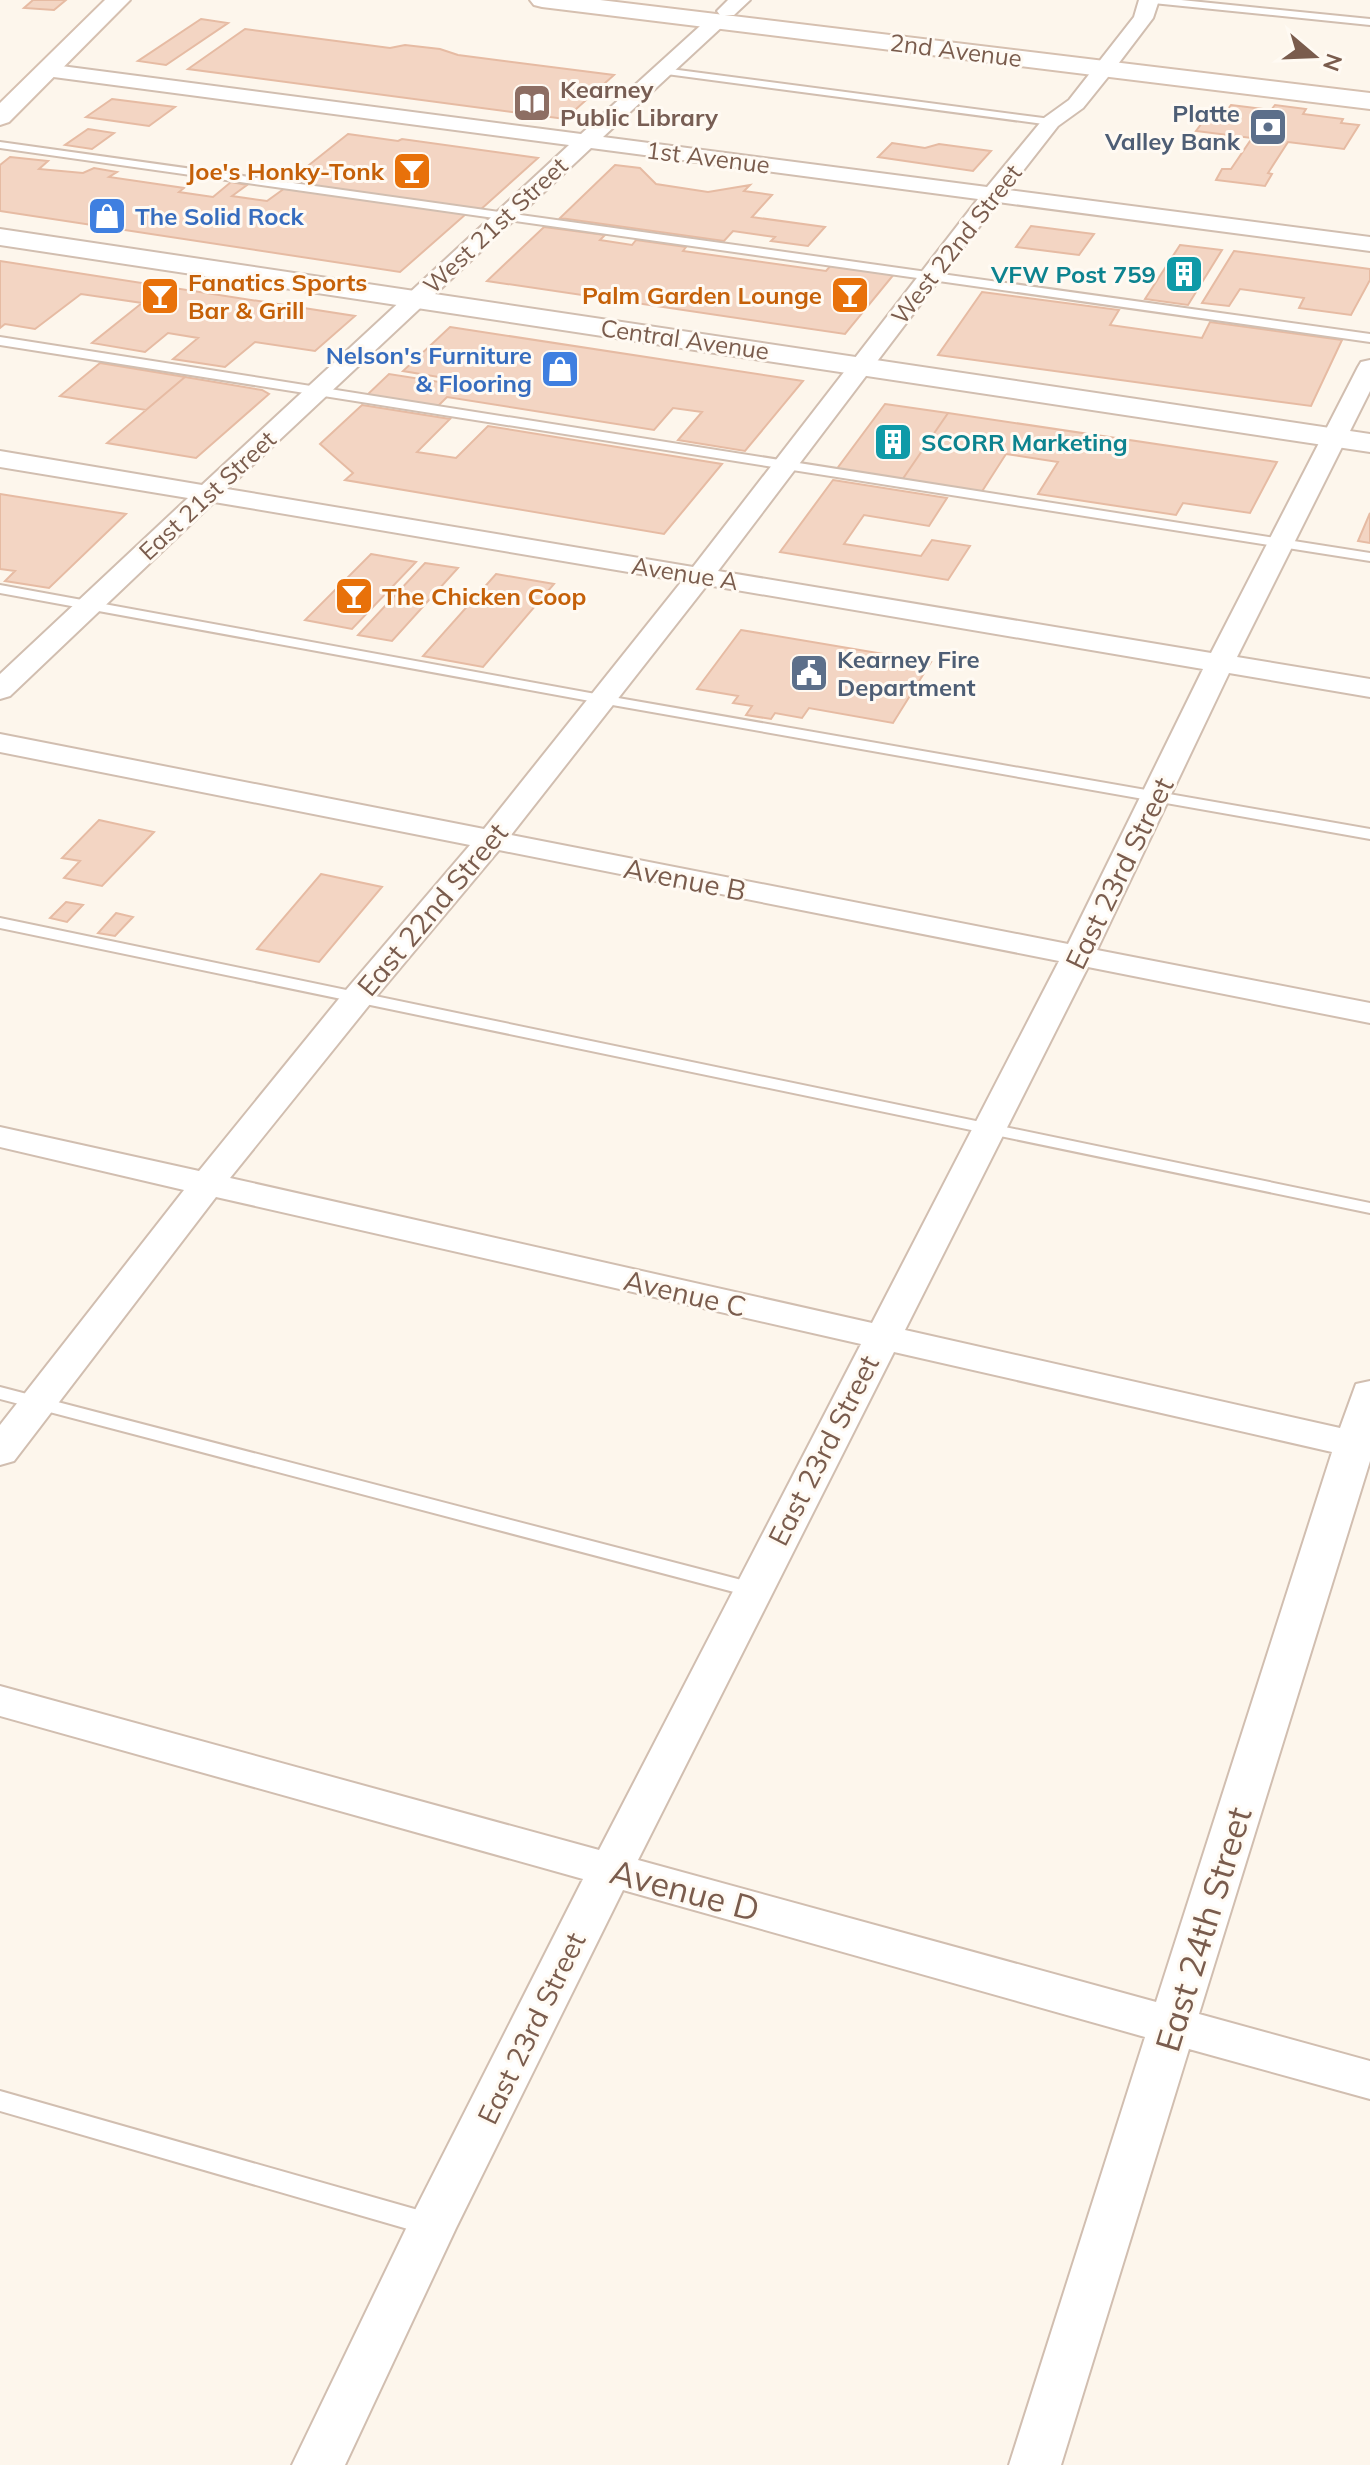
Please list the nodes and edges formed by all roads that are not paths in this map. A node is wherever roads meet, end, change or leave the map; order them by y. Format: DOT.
graph roads {
  1 [pos="118,0"];
  2 [pos="542,0"];
  3 [pos="1150,0"];
  4 [pos="641,5"];
  5 [pos="728,11"];
  6 [pos="1370,22"];
  7 [pos="1098,61"];
  8 [pos="46,70"];
  9 [pos="663,71"];
  10 [pos="1370,88"];
  11 [pos="1370,101"];
  12 [pos="0,117"];
  13 [pos="1051,122"];
  14 [pos="586,141"];
  15 [pos="0,145"];
  16 [pos="993,194"];
  17 [pos="504,217"];
  18 [pos="0,237"];
  19 [pos="1370,244"];
  20 [pos="931,276"];
  21 [pos="414,299"];
  22 [pos="1370,338"];
  23 [pos="0,341"];
  24 [pos="863,366"];
  25 [pos="1370,367"];
  26 [pos="316,392"];
  27 [pos="1353,440"];
  28 [pos="0,459"];
  29 [pos="785,467"];
  30 [pos="208,494"];
  31 [pos="1281,543"];
  32 [pos="1370,557"];
  33 [pos="700,576"];
  34 [pos="0,589"];
  35 [pos="90,605"];
  36 [pos="1220,663"];
  37 [pos="1370,688"];
  38 [pos="0,690"];
  39 [pos="601,699"];
  40 [pos="0,743"];
  41 [pos="1158,795"];
  42 [pos="1370,834"];
  43 [pos="491,840"];
  44 [pos="0,923"];
  45 [pos="1078,956"];
  46 [pos="358,997"];
  47 [pos="1370,1013"];
  48 [pos="988,1128"];
  49 [pos="0,1137"];
  50 [pos="207,1184"];
  51 [pos="1370,1208"];
  52 [pos="880,1338"];
  53 [pos="0,1393"];
  54 [pos="1370,1393"];
  55 [pos="38,1403"];
  56 [pos="1362,1447"];
  57 [pos="0,1452"];
  58 [pos="753,1590"];
  59 [pos="0,1701"];
  60 [pos="611,1869"];
  61 [pos="1173,2025"];
  62 [pos="1370,2080"];
  63 [pos="0,2101"];
  64 [pos="433,2225"];
  65 [pos="318,2465"];
  66 [pos="1035,2465"];
  1 -- 8 [label="main road"];
  2 -- 4 [label="main road, 2nd Avenue"];
  3 -- 6 [label="lane"];
  3 -- 7 [label="street, West 22nd Street"];
  4 -- 5 [label="main road, 2nd Avenue"];
  5 -- 7 [label="main road, 2nd Avenue"];
  5 -- 9 [label="street, West 21st Street"];
  7 -- 10 [label="main road, 2nd Avenue"];
  7 -- 11 [label="main road, 2nd Avenue"];
  7 -- 13 [label="street, West 22nd Street"];
  8 -- 12 [label="main road"];
  8 -- 14 [label="street, 1st Avenue"];
  9 -- 13 [label="lane"];
  9 -- 14 [label="street, West 21st Street"];
  13 -- 16 [label="street, West 22nd Street"];
  14 -- 16 [label="street, 1st Avenue"];
  14 -- 17 [label="street, West 21st Street"];
  15 -- 17 [label="lane"];
  16 -- 19 [label="street, 1st Avenue"];
  16 -- 20 [label="street, West 22nd Street"];
  17 -- 20 [label="lane"];
  17 -- 21 [label="street, West 21st Street"];
  18 -- 21 [label="main road, Central Avenue"];
  20 -- 22 [label="lane"];
  20 -- 24 [label="street, West 22nd Street"];
  21 -- 24 [label="main road, Central Avenue"];
  21 -- 26 [label="street, East 21st Street"];
  23 -- 26 [label="lane"];
  24 -- 27 [label="main road, Central Avenue"];
  24 -- 29 [label="street, East 22nd Street"];
  25 -- 27 [label="street, East 23rd Street"];
  26 -- 29 [label="lane"];
  26 -- 30 [label="street, East 21st Street"];
  27 -- 31 [label="street, East 23rd Street"];
  28 -- 30 [label="street, Avenue A"];
  29 -- 31 [label="lane"];
  29 -- 33 [label="street, East 22nd Street"];
  30 -- 33 [label="street, Avenue A"];
  30 -- 35 [label="street, East 21st Street"];
  31 -- 32 [label="lane"];
  31 -- 36 [label="street, East 23rd Street"];
  33 -- 36 [label="street, Avenue A"];
  33 -- 39 [label="street, East 22nd Street"];
  34 -- 35 [label="lane"];
  35 -- 38 [label="street, East 21st Street"];
  35 -- 39 [label="lane"];
  36 -- 37 [label="street, Avenue A"];
  36 -- 41 [label="street, East 23rd Street"];
  39 -- 41 [label="lane"];
  39 -- 43 [label="street, East 22nd Street"];
  40 -- 43 [label="street, Avenue B"];
  41 -- 42 [label="lane"];
  41 -- 45 [label="street, East 23rd Street"];
  43 -- 45 [label="street, Avenue B"];
  43 -- 46 [label="street, East 22nd Street"];
  44 -- 46 [label="lane"];
  45 -- 47 [label="street, Avenue B"];
  45 -- 48 [label="street, East 23rd Street"];
  46 -- 48 [label="lane"];
  46 -- 50 [label="street, East 22nd Street"];
  48 -- 51 [label="lane"];
  48 -- 52 [label="street, East 23rd Street"];
  49 -- 50 [label="street, Avenue C"];
  50 -- 52 [label="street, Avenue C"];
  50 -- 55 [label="street, East 22nd Street"];
  52 -- 56 [label="street, Avenue C"];
  52 -- 58 [label="street, East 23rd Street"];
  53 -- 55 [label="lane"];
  54 -- 56 [label="street, East 24th Street"];
  55 -- 57 [label="street, East 22nd Street"];
  55 -- 58 [label="lane"];
  56 -- 61 [label="street, East 24th Street"];
  58 -- 60 [label="street, East 23rd Street"];
  59 -- 60 [label="street, Avenue D"];
  60 -- 61 [label="street, Avenue D"];
  60 -- 64 [label="street, East 23rd Street"];
  61 -- 62 [label="street, Avenue D"];
  61 -- 66 [label="street, East 24th Street"];
  63 -- 64 [label="lane"];
  64 -- 65 [label="street, East 23rd Street"];
}
